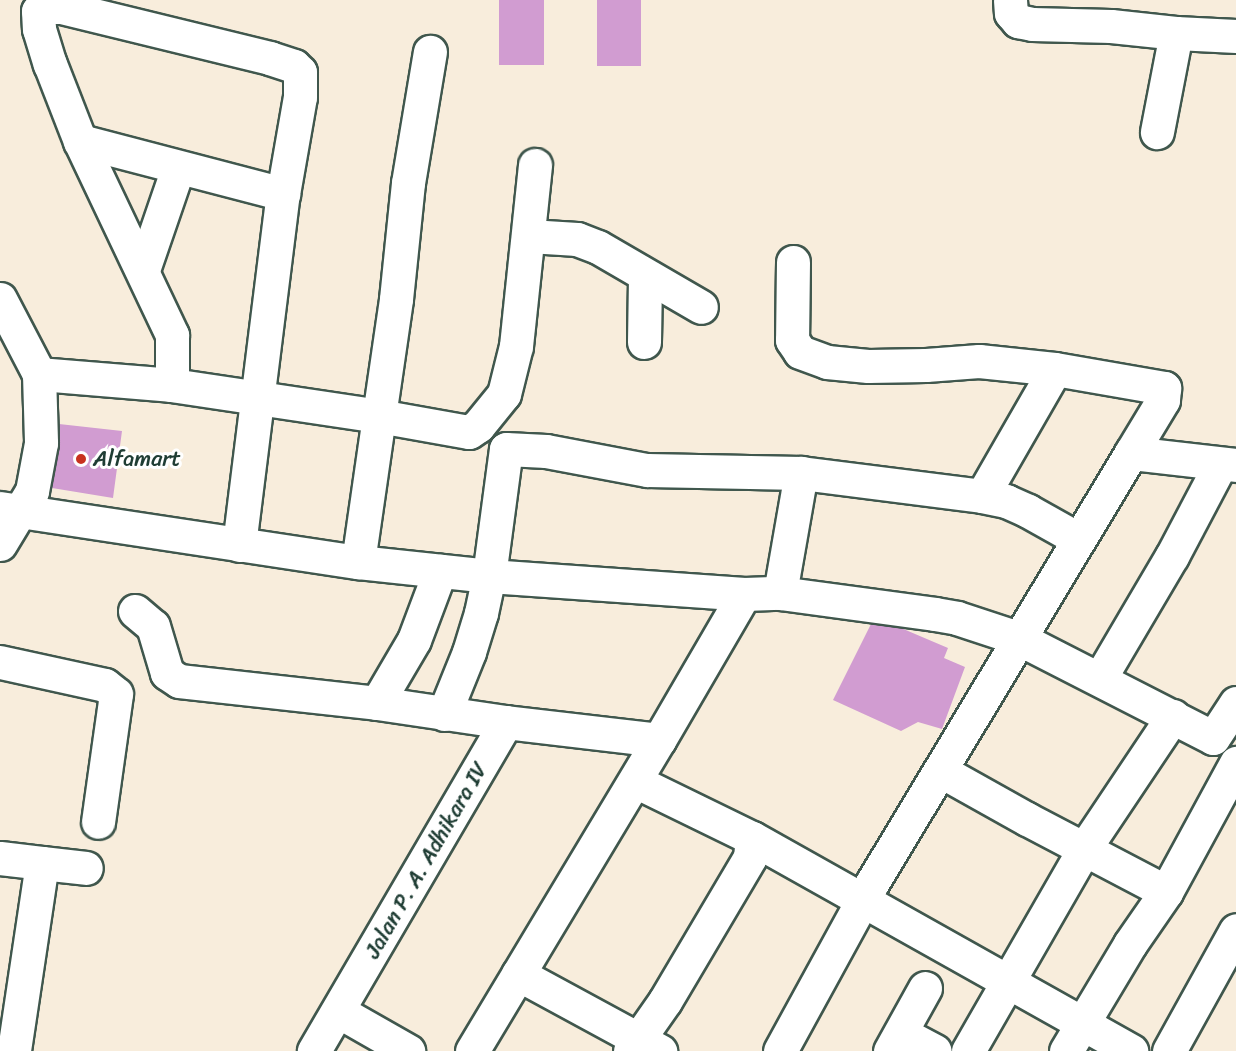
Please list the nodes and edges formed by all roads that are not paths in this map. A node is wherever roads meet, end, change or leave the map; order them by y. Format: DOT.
graph roads {
  1 [pos="1010,0"];
  2 [pos="1176,33"];
  3 [pos="1236,36"];
  4 [pos="430,52"];
  5 [pos="1157,132"];
  6 [pos="80,141"];
  7 [pos="535,165"];
  8 [pos="178,168"];
  9 [pos="282,194"];
  10 [pos="529,237"];
  11 [pos="793,262"];
  12 [pos="143,270"];
  13 [pos="645,276"];
  14 [pos="0,299"];
  15 [pos="701,307"];
  16 [pos="644,342"];
  17 [pos="1055,369"];
  18 [pos="39,374"];
  19 [pos="172,385"];
  20 [pos="255,398"];
  21 [pos="379,416"];
  22 [pos="1131,453"];
  23 [pos="1228,465"];
  24 [pos="801,473"];
  25 [pos="982,496"];
  26 [pos="9,511"];
  27 [pos="1078,539"];
  28 [pos="0,544"];
  29 [pos="239,545"];
  30 [pos="358,562"];
  31 [pos="435,590"];
  32 [pos="780,592"];
  33 [pos="483,594"];
  34 [pos="744,594"];
  35 [pos="135,611"];
  36 [pos="1018,638"];
  37 [pos="0,662"];
  38 [pos="1100,678"];
  39 [pos="1236,703"];
  40 [pos="380,704"];
  41 [pos="441,713"];
  42 [pos="1173,716"];
  43 [pos="506,722"];
  44 [pos="659,740"];
  45 [pos="1225,745"];
  46 [pos="1236,763"];
  47 [pos="941,771"];
  48 [pos="635,781"];
  49 [pos="98,822"];
  50 [pos="752,838"];
  51 [pos="1084,849"];
  52 [pos="0,858"];
  53 [pos="42,863"];
  54 [pos="86,868"];
  55 [pos="1166,892"];
  56 [pos="862,900"];
  57 [pos="1236,930"];
  58 [pos="518,974"];
  59 [pos="1007,983"];
  60 [pos="926,988"];
  61 [pos="338,1011"];
  62 [pos="1074,1037"];
  63 [pos="896,1042"];
  64 [pos="643,1047"];
  65 [pos="14,1051"];
  66 [pos="314,1051"];
  67 [pos="408,1051"];
  68 [pos="472,1051"];
  69 [pos="780,1051"];
  70 [pos="935,1051"];
  71 [pos="968,1051"];
  72 [pos="1131,1051"];
  73 [pos="1169,1051"];
  1 -- 2 [label="street"];
  2 -- 3 [label="street"];
  2 -- 5 [label="street"];
  4 -- 21 [label="street"];
  6 -- 8 [label="street"];
  6 -- 9 [label="street"];
  6 -- 12 [label="street"];
  7 -- 10 [label="street"];
  8 -- 9 [label="street"];
  8 -- 12 [label="street"];
  9 -- 20 [label="street"];
  10 -- 13 [label="street"];
  10 -- 21 [label="street"];
  11 -- 17 [label="street"];
  12 -- 19 [label="street"];
  13 -- 15 [label="street"];
  13 -- 16 [label="street"];
  14 -- 18 [label="street"];
  17 -- 22 [label="street"];
  17 -- 25 [label="street"];
  18 -- 19 [label="street"];
  18 -- 26 [label="street"];
  19 -- 20 [label="street"];
  20 -- 21 [label="street"];
  20 -- 29 [label="street"];
  21 -- 30 [label="street"];
  22 -- 23 [label="street"];
  22 -- 27 [label="street"];
  23 -- 38 [label="street"];
  24 -- 25 [label="street"];
  24 -- 32 [label="street"];
  24 -- 33 [label="street"];
  25 -- 27 [label="street"];
  26 -- 28 [label="street"];
  26 -- 29 [label="street"];
  27 -- 36 [label="street"];
  29 -- 30 [label="street"];
  30 -- 31 [label="street"];
  31 -- 33 [label="street"];
  31 -- 40 [label="street"];
  32 -- 34 [label="street"];
  32 -- 36 [label="street"];
  33 -- 34 [label="street"];
  33 -- 41 [label="street"];
  34 -- 44 [label="street"];
  35 -- 40 [label="street"];
  36 -- 38 [label="street"];
  36 -- 47 [label="street"];
  37 -- 49 [label="street"];
  38 -- 42 [label="street"];
  39 -- 45 [label="street"];
  40 -- 41 [label="street"];
  41 -- 43 [label="street"];
  42 -- 45 [label="street"];
  42 -- 51 [label="street"];
  43 -- 44 [label="street"];
  43 -- 61 [label="street, Jalan P. A. Adhikara IV"];
  44 -- 48 [label="street"];
  46 -- 55 [label="street"];
  47 -- 51 [label="street"];
  47 -- 56 [label="street"];
  48 -- 50 [label="street"];
  48 -- 58 [label="street"];
  50 -- 56 [label="street"];
  50 -- 64 [label="street"];
  51 -- 55 [label="street"];
  51 -- 59 [label="street"];
  52 -- 53 [label="street"];
  53 -- 54 [label="street"];
  53 -- 65 [label="street"];
  55 -- 62 [label="street"];
  56 -- 59 [label="street"];
  56 -- 69 [label="street"];
  57 -- 73 [label="street"];
  58 -- 64 [label="street"];
  58 -- 68 [label="street"];
  59 -- 62 [label="street"];
  59 -- 71 [label="street"];
  60 -- 63 [label="street"];
  61 -- 66 [label="street, Jalan P. A. Adhikara IV"];
  61 -- 67 [label="street"];
  62 -- 72 [label="street"];
  63 -- 70 [label="street"];
}
